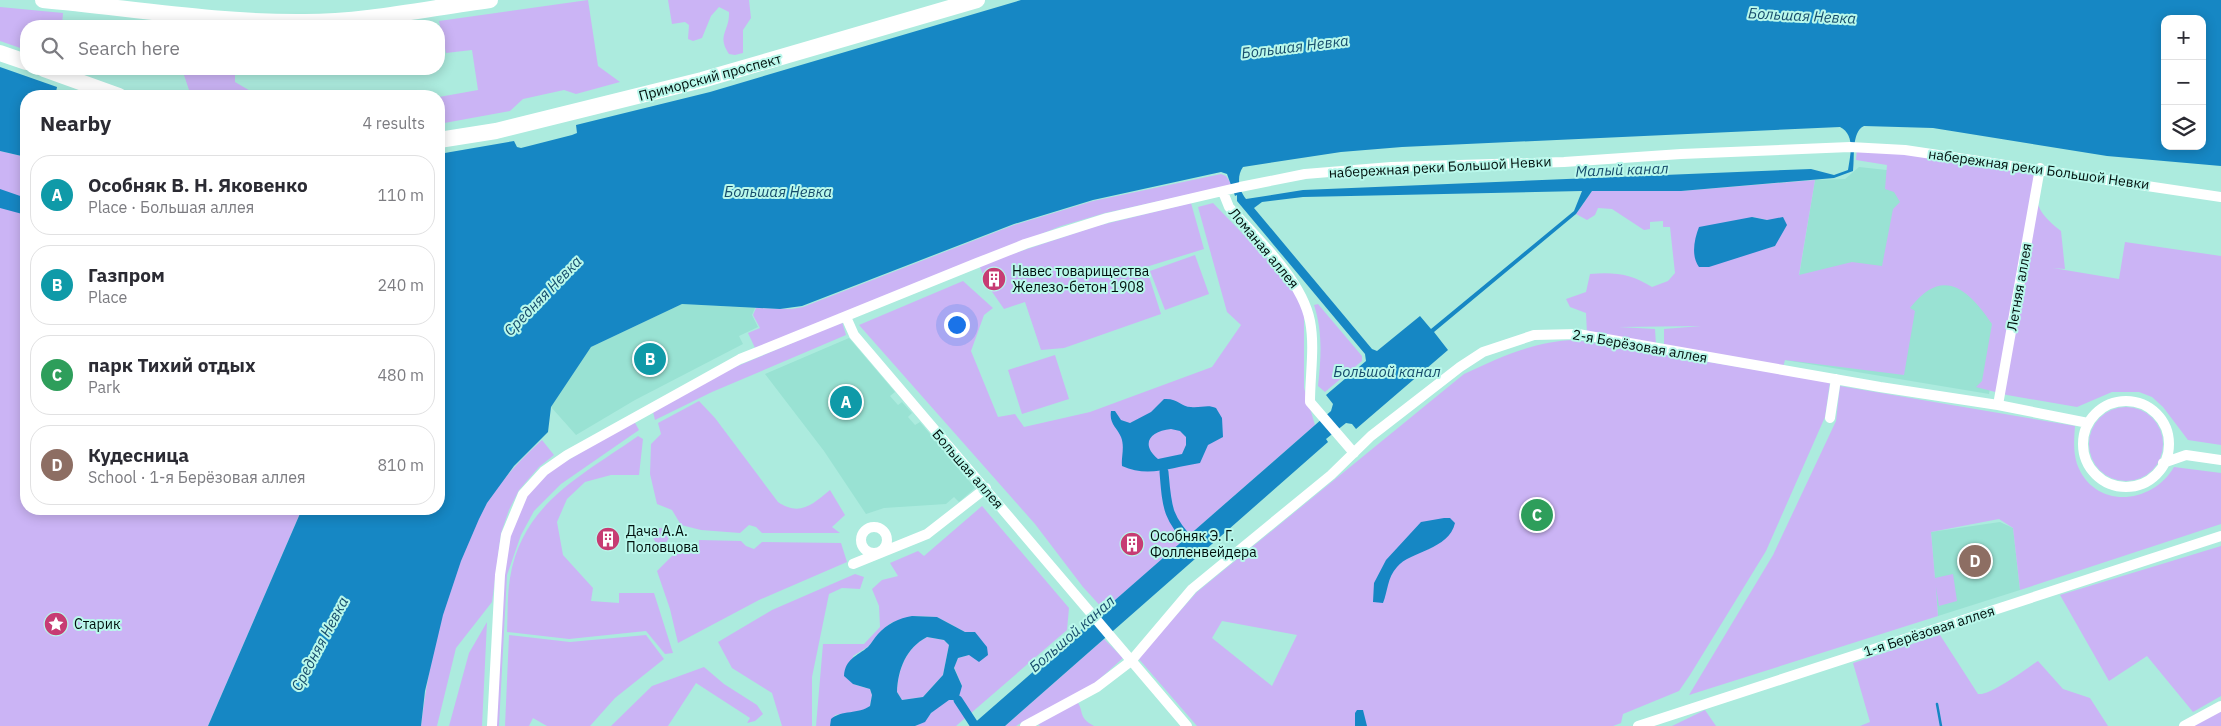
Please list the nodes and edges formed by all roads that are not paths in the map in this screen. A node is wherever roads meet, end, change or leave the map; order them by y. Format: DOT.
graph roads {
  1 [pos="43,0"];
  2 [pos="490,0"];
  3 [pos="977,0"];
  4 [pos="266,20"];
  5 [pos="338,20"];
  6 [pos="0,52"];
  7 [pos="20,60"];
  8 [pos="61,75"];
  9 [pos="102,90"];
  10 [pos="445,139"];
  11 [pos="2040,168"];
  12 [pos="1223,192"];
  13 [pos="2221,197"];
  14 [pos="846,317"];
  15 [pos="1836,379"];
  16 [pos="1998,405"];
  17 [pos="1830,418"];
  18 [pos="2088,423"];
  19 [pos="2168,439"];
  20 [pos="1354,453"];
  21 [pos="2186,455"];
  22 [pos="2221,460"];
  23 [pos="2163,463"];
  24 [pos="986,488"];
  25 [pos="2221,536"];
  26 [pos="853,564"];
  27 [pos="1131,661"];
  28 [pos="2221,706"];
  29 [pos="1672,715"];
  30 [pos="492,726"];
  31 [pos="1025,726"];
  32 [pos="1187,726"];
  33 [pos="1638,726"];
  34 [pos="1666,726"];
  35 [pos="2184,726"];
  1 -- 4 [label="main road"];
  2 -- 5 [label="main road"];
  3 -- 10 [label="main road, Приморский проспект"];
  6 -- 7 [label="main road"];
  8 -- 9 [label="main road"];
  11 -- 12 [label="street, набережная реки Большой Невки"];
  11 -- 13 [label="street, набережная реки Большой Невки"];
  11 -- 16 [label="street, Летняя аллея"];
  12 -- 14 [label="street, набережная реки Большой Невки"];
  12 -- 20 [label="street, Ломаная аллея"];
  14 -- 24 [label="street, Большая аллея"];
  14 -- 30 [label="street, набережная реки Большой Невки"];
  15 -- 16 [label="street, 2-я Берёзовая аллея"];
  15 -- 17 [label="street"];
  15 -- 20 [label="street, 2-я Берёзовая аллея"];
  16 -- 18 [label="street, 2-я Берёзовая аллея"];
  18 -- 19 [label="street"];
  18 -- 23 [label="street"];
  19 -- 21 [label="street"];
  19 -- 23 [label="street"];
  20 -- 27 [label="street, 2-я Берёзовая аллея"];
  21 -- 22 [label="street"];
  21 -- 23 [label="street"];
  24 -- 26 [label="street"];
  24 -- 27 [label="street, Большая аллея"];
  25 -- 29 [label="street, 1-я Берёзовая аллея"];
  27 -- 31 [label="street, 2-я Берёзовая аллея"];
  27 -- 32 [label="street"];
  28 -- 35 [label="street"];
  29 -- 33 [label="street, 1-я Берёзовая аллея"];
  29 -- 34 [label="street"];
}
